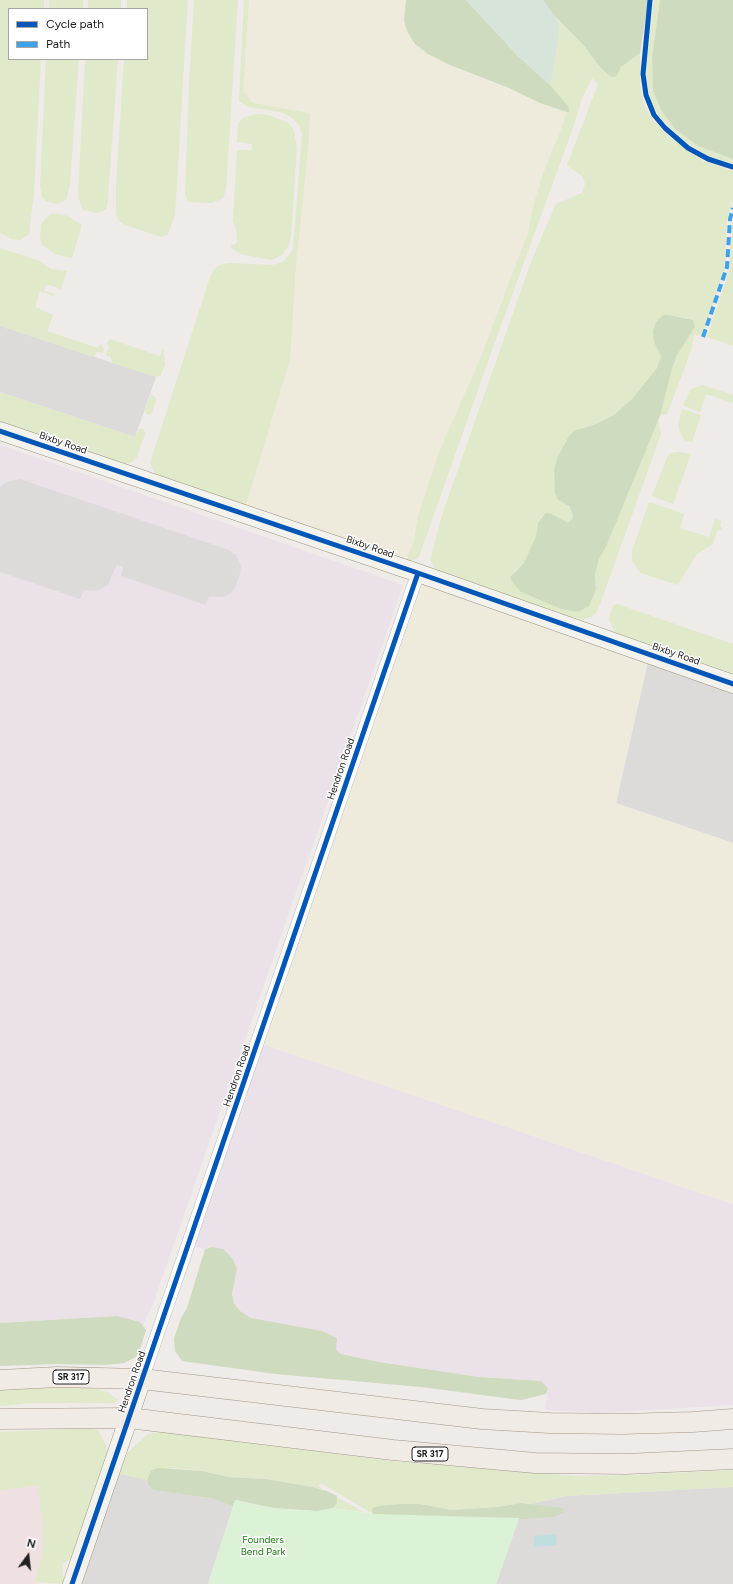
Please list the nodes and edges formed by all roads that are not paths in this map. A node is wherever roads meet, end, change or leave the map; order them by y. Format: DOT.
graph roads {
  1 [pos="0,431"];
  2 [pos="418,573"];
  3 [pos="733,684"];
  4 [pos="142,1379"];
  5 [pos="0,1380"];
  6 [pos="129,1418"];
  7 [pos="733,1419"];
  8 [pos="0,1420"];
  9 [pos="733,1459"];
  10 [pos="72,1584"];
  1 -- 2 [label="street, Bixby Road"];
  2 -- 3 [label="street, Bixby Road"];
  2 -- 4 [label="street, Hendron Road"];
  4 -- 5 [label="main road, SR 317"];
  4 -- 6 [label="street, Hendron Road"];
  4 -- 7 [label="main road, SR 317"];
  6 -- 8 [label="main road, SR 317"];
  6 -- 9 [label="main road, SR 317"];
  6 -- 10 [label="street, Hendron Road"];
}
